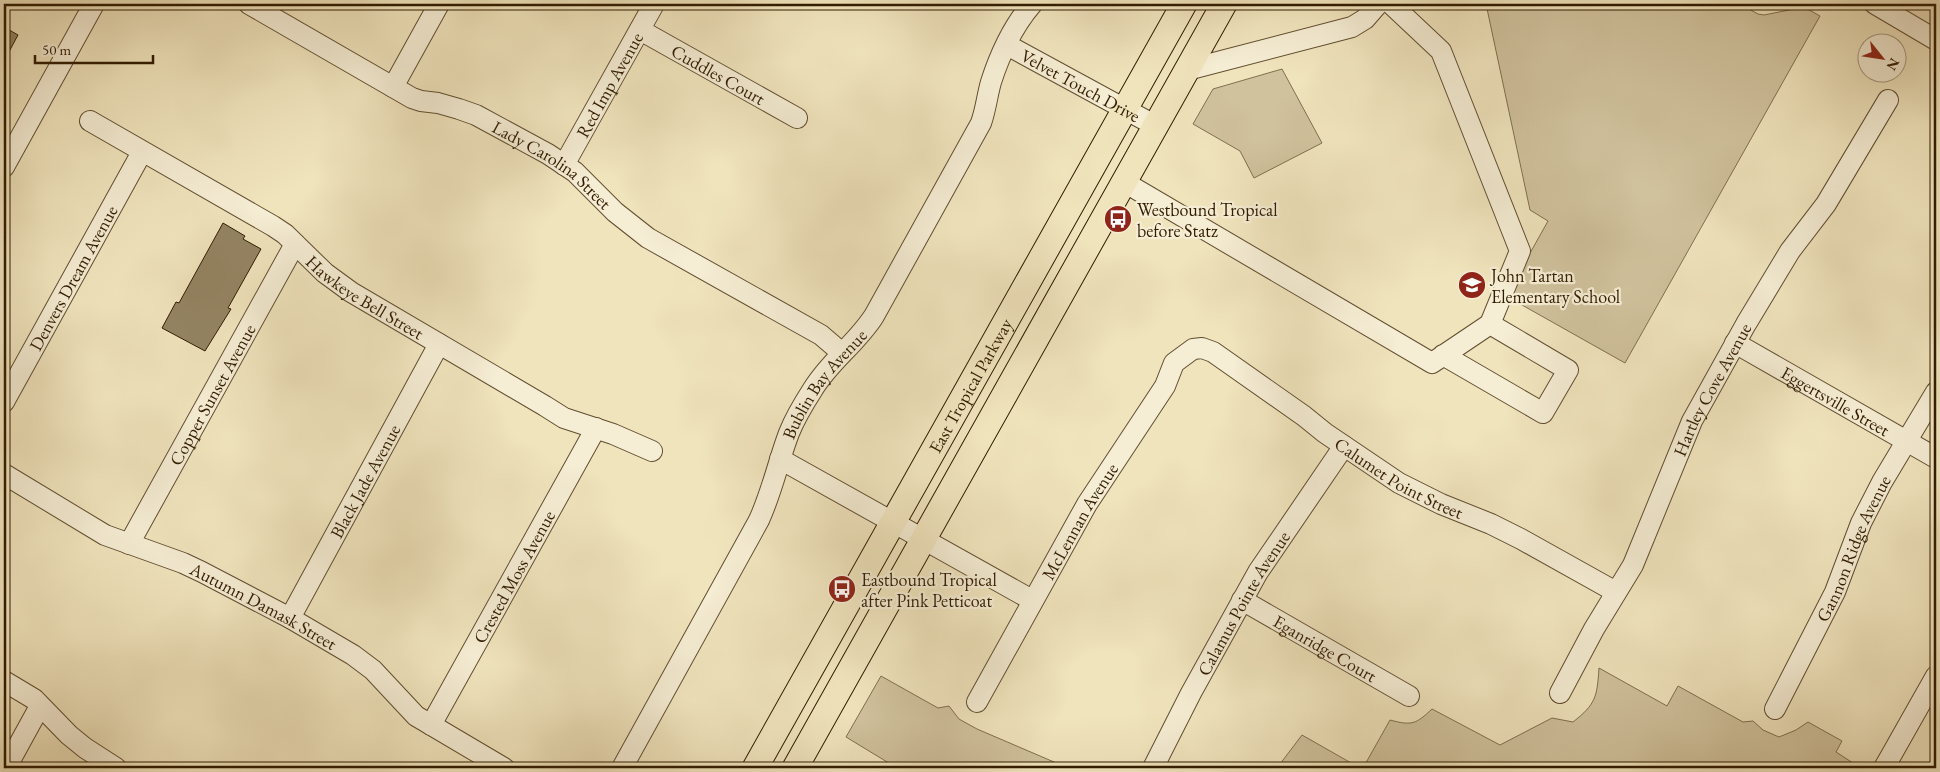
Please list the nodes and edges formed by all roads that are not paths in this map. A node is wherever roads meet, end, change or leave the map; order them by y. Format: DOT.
graph roads {
  1 [pos="94,4"];
  2 [pos="249,4"];
  3 [pos="439,4"];
  4 [pos="654,4"];
  5 [pos="1032,4"];
  6 [pos="1184,4"];
  7 [pos="1224,4"];
  8 [pos="1378,4"];
  9 [pos="1390,4"];
  10 [pos="1875,4"];
  11 [pos="640,30"];
  12 [pos="1936,40"];
  13 [pos="1007,45"];
  14 [pos="1187,70"];
  15 [pos="393,87"];
  16 [pos="1888,100"];
  17 [pos="1125,109"];
  18 [pos="797,118"];
  19 [pos="90,120"];
  20 [pos="1156,126"];
  21 [pos="142,152"];
  22 [pos="564,165"];
  23 [pos="4,167"];
  24 [pos="1124,182"];
  25 [pos="295,244"];
  26 [pos="1490,324"];
  27 [pos="1736,343"];
  28 [pos="439,344"];
  29 [pos="1193,349"];
  30 [pos="842,353"];
  31 [pos="1443,355"];
  32 [pos="1936,392"];
  33 [pos="4,402"];
  34 [pos="596,428"];
  35 [pos="1906,441"];
  36 [pos="1344,446"];
  37 [pos="652,451"];
  38 [pos="1936,458"];
  39 [pos="780,459"];
  40 [pos="4,474"];
  41 [pos="908,532"];
  42 [pos="129,544"];
  43 [pos="1616,592"];
  44 [pos="1032,600"];
  45 [pos="1242,600"];
  46 [pos="290,618"];
  47 [pos="1936,676"];
  48 [pos="4,681"];
  49 [pos="1560,692"];
  50 [pos="1409,696"];
  51 [pos="977,702"];
  52 [pos="40,706"];
  53 [pos="1775,709"];
  54 [pos="431,725"];
  55 [pos="6,768"];
  56 [pos="116,768"];
  57 [pos="504,768"];
  58 [pos="622,768"];
  59 [pos="755,768"];
  60 [pos="795,768"];
  61 [pos="1153,768"];
  62 [pos="1884,768"];
  1 -- 23 [label="street"];
  2 -- 15 [label="street, Lady Carolina Street"];
  3 -- 15 [label="street"];
  4 -- 11 [label="street, Red Imp Avenue"];
  5 -- 13 [label="street, Bublin Bay Avenue"];
  6 -- 17 [label="main road, East Tropical Parkway"];
  7 -- 14 [label="main road, East Tropical Parkway"];
  8 -- 14 [label="street"];
  9 -- 26 [label="street"];
  10 -- 12 [label="street"];
  11 -- 18 [label="street, Cuddles Court"];
  11 -- 22 [label="street, Red Imp Avenue"];
  13 -- 17 [label="street, Velvet Touch Drive"];
  13 -- 30 [label="street, Bublin Bay Avenue"];
  14 -- 20 [label="main road, East Tropical Parkway"];
  15 -- 22 [label="street, Lady Carolina Street"];
  16 -- 27 [label="street, Hartley Cove Avenue"];
  17 -- 20 [label="street, Velvet Touch Drive"];
  17 -- 41 [label="main road, East Tropical Parkway"];
  19 -- 21 [label="street, Hawkeye Bell Street"];
  20 -- 24 [label="main road, East Tropical Parkway"];
  21 -- 25 [label="street, Hawkeye Bell Street"];
  21 -- 33 [label="street, Denvers Dream Avenue"];
  22 -- 30 [label="street, Lady Carolina Street"];
  24 -- 31 [label="street"];
  24 -- 41 [label="main road, East Tropical Parkway"];
  25 -- 28 [label="street, Hawkeye Bell Street"];
  25 -- 42 [label="street, Copper Sunset Avenue"];
  26 -- 31 [label="street"];
  26 -- 31 [label="street"];
  27 -- 35 [label="street, Eggertsville Street"];
  27 -- 43 [label="street, Hartley Cove Avenue"];
  28 -- 34 [label="street, Hawkeye Bell Street"];
  28 -- 46 [label="street, Black Jade Avenue"];
  29 -- 36 [label="street, Calumet Point Street"];
  29 -- 44 [label="street, McLennan Avenue"];
  30 -- 39 [label="street, Bublin Bay Avenue"];
  32 -- 35 [label="street, Gannon Ridge Avenue"];
  34 -- 37 [label="street, Hawkeye Bell Street"];
  34 -- 54 [label="street, Crested Moss Avenue"];
  35 -- 38 [label="street, Eggertsville Street"];
  35 -- 53 [label="street, Gannon Ridge Avenue"];
  36 -- 43 [label="street, Calumet Point Street"];
  36 -- 45 [label="street, Calamus Pointe Avenue"];
  39 -- 41 [label="street"];
  39 -- 58 [label="street, Bublin Bay Avenue"];
  40 -- 42 [label="street, Autumn Damask Street"];
  41 -- 44 [label="street"];
  41 -- 59 [label="main road, East Tropical Parkway"];
  41 -- 60 [label="main road, East Tropical Parkway"];
  42 -- 46 [label="street, Autumn Damask Street"];
  43 -- 49 [label="street, Hartley Cove Avenue"];
  44 -- 51 [label="street, McLennan Avenue"];
  45 -- 50 [label="street, Eganridge Court"];
  45 -- 61 [label="street, Calamus Pointe Avenue"];
  46 -- 54 [label="street, Autumn Damask Street"];
  47 -- 62 [label="street"];
  48 -- 52 [label="street"];
  52 -- 55 [label="street"];
  52 -- 56 [label="street"];
  54 -- 57 [label="street, Autumn Damask Street"];
}
